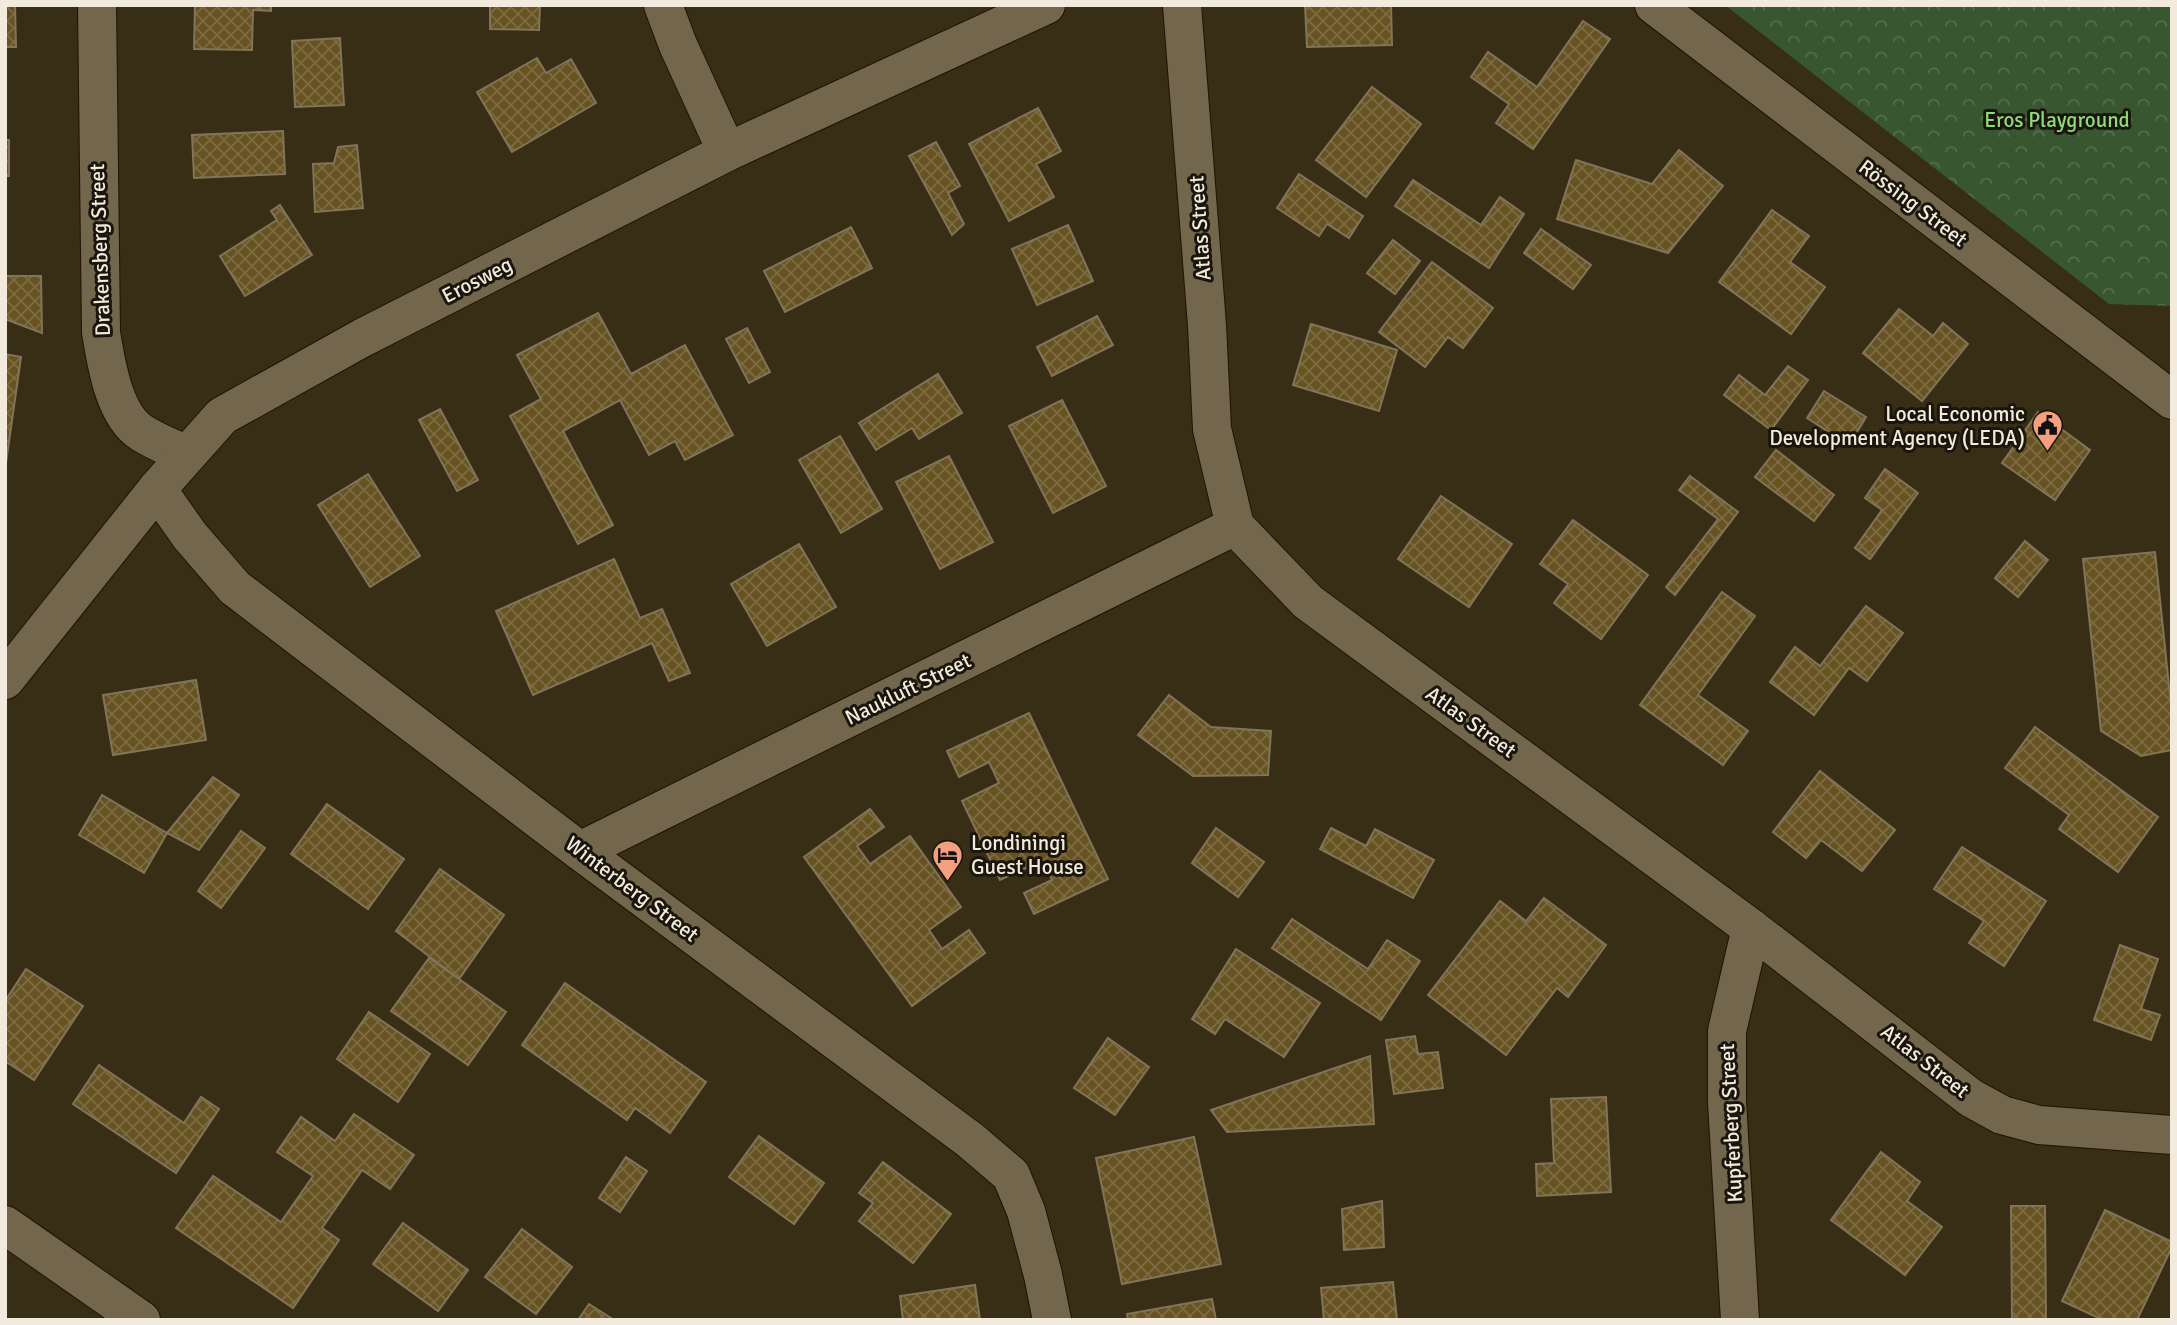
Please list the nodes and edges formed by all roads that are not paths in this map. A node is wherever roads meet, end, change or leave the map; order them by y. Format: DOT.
graph roads {
  1 [pos="97,5"];
  2 [pos="663,5"];
  3 [pos="1046,5"];
  4 [pos="1182,5"];
  5 [pos="1654,5"];
  6 [pos="727,152"];
  7 [pos="2172,400"];
  8 [pos="187,455"];
  9 [pos="157,489"];
  10 [pos="1235,526"];
  11 [pos="5,680"];
  12 [pos="580,851"];
  13 [pos="1751,928"];
  14 [pos="2172,1135"];
  15 [pos="5,1225"];
  16 [pos="141,1320"];
  17 [pos="1052,1320"];
  18 [pos="1740,1320"];
  1 -- 8 [label="street, Drakensberg Street"];
  2 -- 6 [label="street"];
  3 -- 6 [label="street, Erosweg"];
  4 -- 10 [label="street, Atlas Street"];
  5 -- 7 [label="street, Rössing Street"];
  6 -- 8 [label="street, Erosweg"];
  8 -- 9 [label="street, Erosweg"];
  9 -- 11 [label="street, Erosweg"];
  9 -- 12 [label="street, Winterberg Street"];
  10 -- 12 [label="street, Naukluft Street"];
  10 -- 13 [label="street, Atlas Street"];
  12 -- 17 [label="street, Winterberg Street"];
  13 -- 14 [label="street, Atlas Street"];
  13 -- 18 [label="street, Kupferberg Street"];
  15 -- 16 [label="street"];
}
